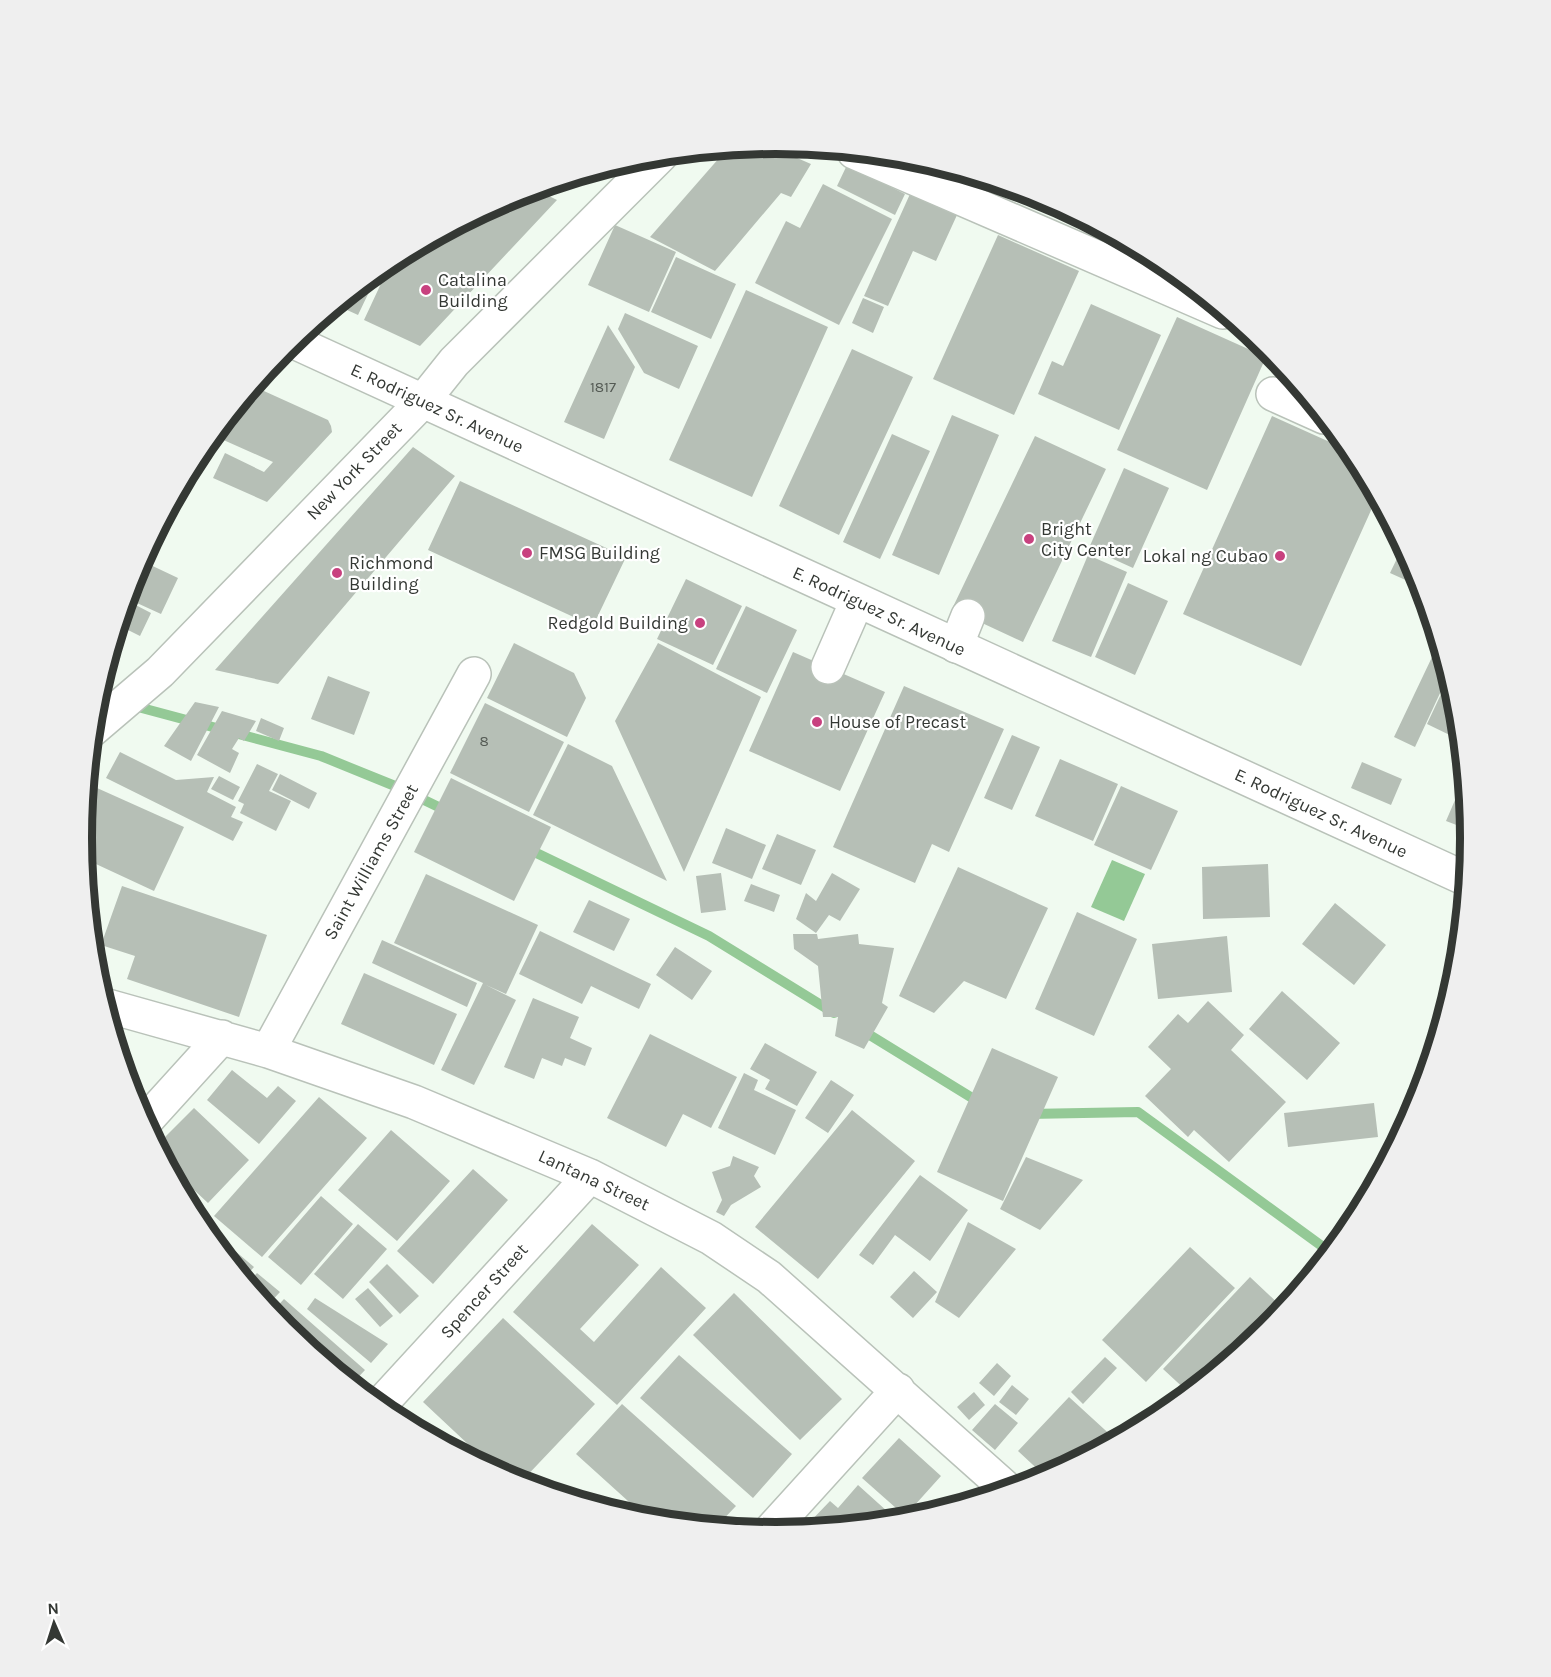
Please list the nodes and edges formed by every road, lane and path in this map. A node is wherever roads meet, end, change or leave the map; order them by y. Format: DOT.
graph roads {
  1 [pos="878,162"];
  2 [pos="649,167"];
  3 [pos="1199,301"];
  4 [pos="301,346"];
  5 [pos="1273,394"];
  6 [pos="422,402"];
  7 [pos="1308,410"];
  8 [pos="857,601"];
  9 [pos="968,616"];
  10 [pos="956,646"];
  11 [pos="828,667"];
  12 [pos="474,674"];
  13 [pos="102,721"];
  14 [pos="1458,875"];
  15 [pos="113,1007"];
  16 [pos="222,1037"];
  17 [pos="268,1051"];
  18 [pos="151,1115"];
  19 [pos="590,1176"];
  20 [pos="898,1390"];
  21 [pos="385,1400"];
  22 [pos="1001,1484"];
  23 [pos="778,1522"];
  1 -- 3 [label="street"];
  2 -- 6 [label="street, New York Street"];
  4 -- 6 [label="street, E. Rodriguez Sr. Avenue"];
  5 -- 7 [label="street"];
  6 -- 8 [label="street, E. Rodriguez Sr. Avenue"];
  6 -- 13 [label="street, New York Street"];
  8 -- 10 [label="street, E. Rodriguez Sr. Avenue"];
  8 -- 11 [label="street"];
  9 -- 10 [label="street"];
  10 -- 14 [label="street, E. Rodriguez Sr. Avenue"];
  12 -- 17 [label="street, Saint Williams Street"];
  15 -- 16 [label="street, Lantana Street"];
  16 -- 17 [label="street, Lantana Street"];
  16 -- 18 [label="street"];
  17 -- 19 [label="street, Lantana Street"];
  19 -- 20 [label="street, Lantana Street"];
  19 -- 21 [label="street, Spencer Street"];
  20 -- 22 [label="street, Lantana Street"];
  20 -- 23 [label="street"];
}
